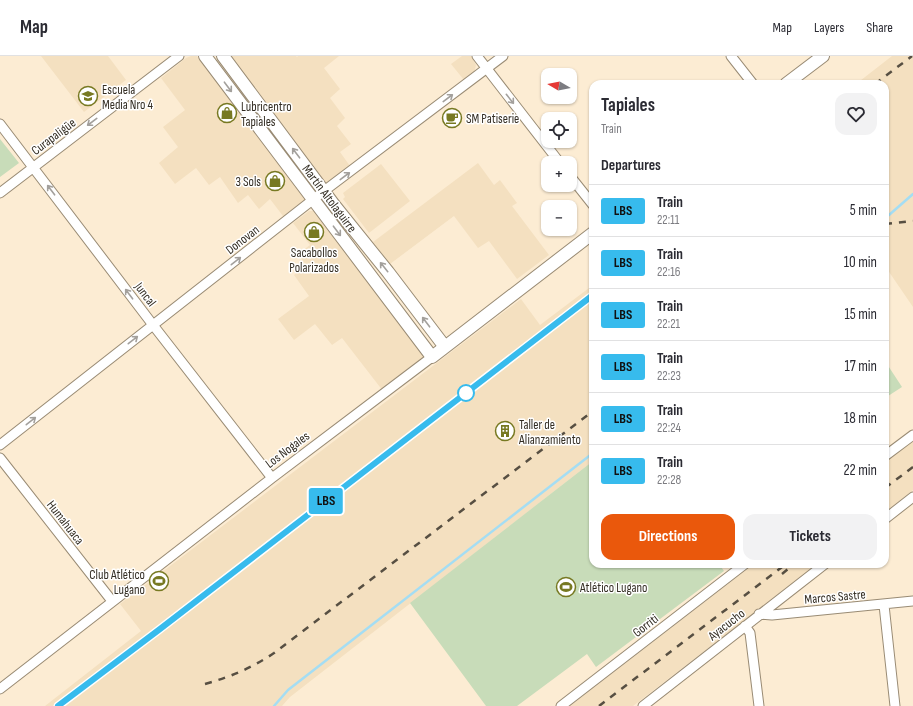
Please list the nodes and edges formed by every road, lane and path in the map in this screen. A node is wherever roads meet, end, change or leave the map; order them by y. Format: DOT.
graph roads {
  1 [pos="179,56"];
  2 [pos="205,56"];
  3 [pos="223,56"];
  4 [pos="477,56"];
  5 [pos="503,56"];
  6 [pos="731,56"];
  7 [pos="823,56"];
  8 [pos="486,69"];
  9 [pos="750,80"];
  10 [pos="791,80"];
  11 [pos="0,124"];
  12 [pos="554,156"];
  13 [pos="33,167"];
  14 [pos="577,185"];
  15 [pos="324,192"];
  16 [pos="0,193"];
  17 [pos="314,200"];
  18 [pos="589,200"];
  19 [pos="589,236"];
  20 [pos="153,325"];
  21 [pos="445,347"];
  22 [pos="432,357"];
  23 [pos="913,434"];
  24 [pos="0,444"];
  25 [pos="889,453"];
  26 [pos="0,458"];
  27 [pos="272,478"];
  28 [pos="913,497"];
  29 [pos="889,516"];
  30 [pos="740,568"];
  31 [pos="820,568"];
  32 [pos="112,601"];
  33 [pos="913,601"];
  34 [pos="884,605"];
  35 [pos="759,614"];
  36 [pos="745,626"];
  37 [pos="0,689"];
  38 [pos="561,706"];
  39 [pos="643,706"];
  40 [pos="759,706"];
  41 [pos="895,706"];
  1 -- 13 [label="street, Curapaligüe, one-way"];
  2 -- 17 [label="street, Martín Altolaguirre, one-way"];
  15 -- 3 [label="street, Martín Altolaguirre, one-way"];
  4 -- 8 [label="street"];
  5 -- 8 [label="street, Donovan"];
  6 -- 9 [label="street"];
  7 -- 10 [label="street"];
  8 -- 12 [label="street, one-way"];
  15 -- 8 [label="street, Donovan, one-way"];
  11 -- 13 [label="street, Juncal"];
  13 -- 16 [label="street, Curapaligüe"];
  20 -- 13 [label="street, Juncal, one-way"];
  14 -- 18 [label="street"];
  15 -- 17 [label="street, Donovan"];
  21 -- 15 [label="street, Martín Altolaguirre, one-way"];
  20 -- 17 [label="street, Donovan, one-way"];
  17 -- 22 [label="street, Martín Altolaguirre, one-way"];
  19 -- 21 [label="street, Los Nogales"];
  24 -- 20 [label="street, Donovan, one-way"];
  20 -- 27 [label="street, Juncal"];
  21 -- 22 [label="street, Los Nogales"];
  22 -- 27 [label="street, Los Nogales"];
  23 -- 25 [label="street"];
  26 -- 32 [label="street, Humahuaca"];
  27 -- 32 [label="street, Los Nogales"];
  28 -- 29 [label="street"];
  30 -- 38 [label="street, Gorriti"];
  31 -- 35 [label="street, Ayacucho"];
  32 -- 37 [label="street, Los Nogales"];
  33 -- 34 [label="street, Marcos Sastre"];
  34 -- 35 [label="street, Marcos Sastre"];
  34 -- 41 [label="street"];
  35 -- 36 [label="street, Ayacucho"];
  36 -- 39 [label="street, Ayacucho"];
  36 -- 40 [label="street"];
}
